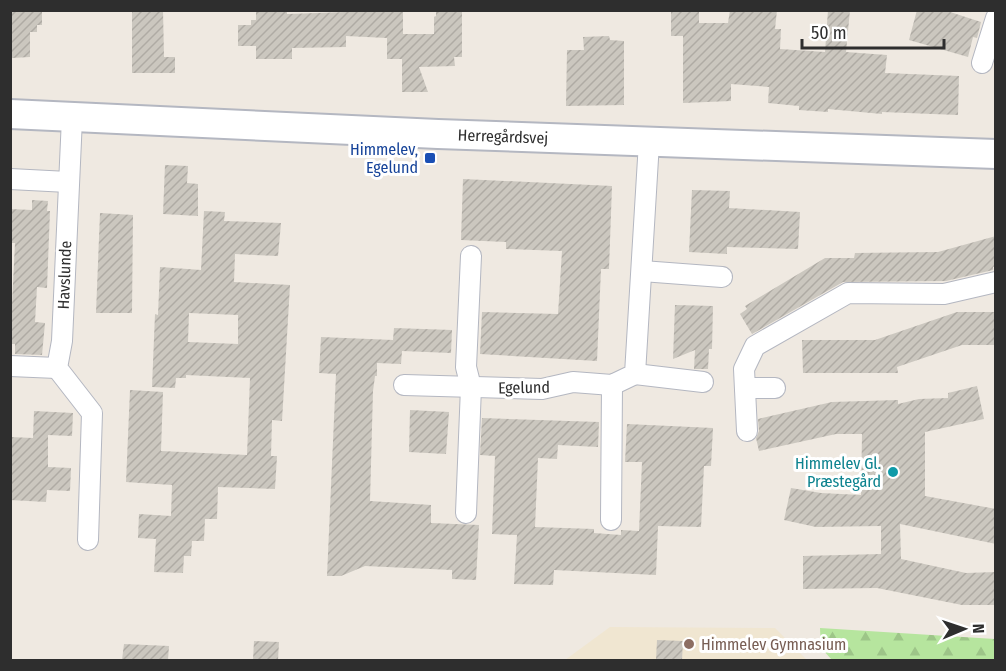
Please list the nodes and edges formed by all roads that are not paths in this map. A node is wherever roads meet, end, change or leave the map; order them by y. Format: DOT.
graph roads {
  1 [pos="996,18"];
  2 [pos="982,63"];
  3 [pos="10,114"];
  4 [pos="72,118"];
  5 [pos="650,141"];
  6 [pos="996,154"];
  7 [pos="10,179"];
  8 [pos="68,182"];
  9 [pos="471,256"];
  10 [pos="642,271"];
  11 [pos="722,277"];
  12 [pos="996,282"];
  13 [pos="10,366"];
  14 [pos="57,368"];
  15 [pos="635,374"];
  16 [pos="704,382"];
  17 [pos="404,385"];
  18 [pos="612,385"];
  19 [pos="471,387"];
  20 [pos="745,388"];
  21 [pos="775,388"];
  22 [pos="747,431"];
  23 [pos="466,513"];
  24 [pos="611,520"];
  25 [pos="88,540"];
  1 -- 2 [label="street"];
  3 -- 4 [label="street, Herregårdsvej"];
  4 -- 5 [label="street, Herregårdsvej"];
  4 -- 8 [label="street, Havslunde"];
  5 -- 6 [label="street, Herregårdsvej"];
  5 -- 10 [label="street"];
  7 -- 8 [label="street"];
  8 -- 14 [label="street, Havslunde"];
  9 -- 19 [label="street"];
  10 -- 11 [label="street"];
  10 -- 15 [label="street"];
  12 -- 20 [label="street"];
  13 -- 14 [label="street"];
  14 -- 25 [label="street"];
  15 -- 16 [label="street"];
  15 -- 18 [label="street, Egelund"];
  17 -- 19 [label="street, Egelund"];
  18 -- 19 [label="street, Egelund"];
  18 -- 24 [label="street"];
  19 -- 23 [label="street"];
  20 -- 21 [label="street"];
  20 -- 22 [label="street"];
}
